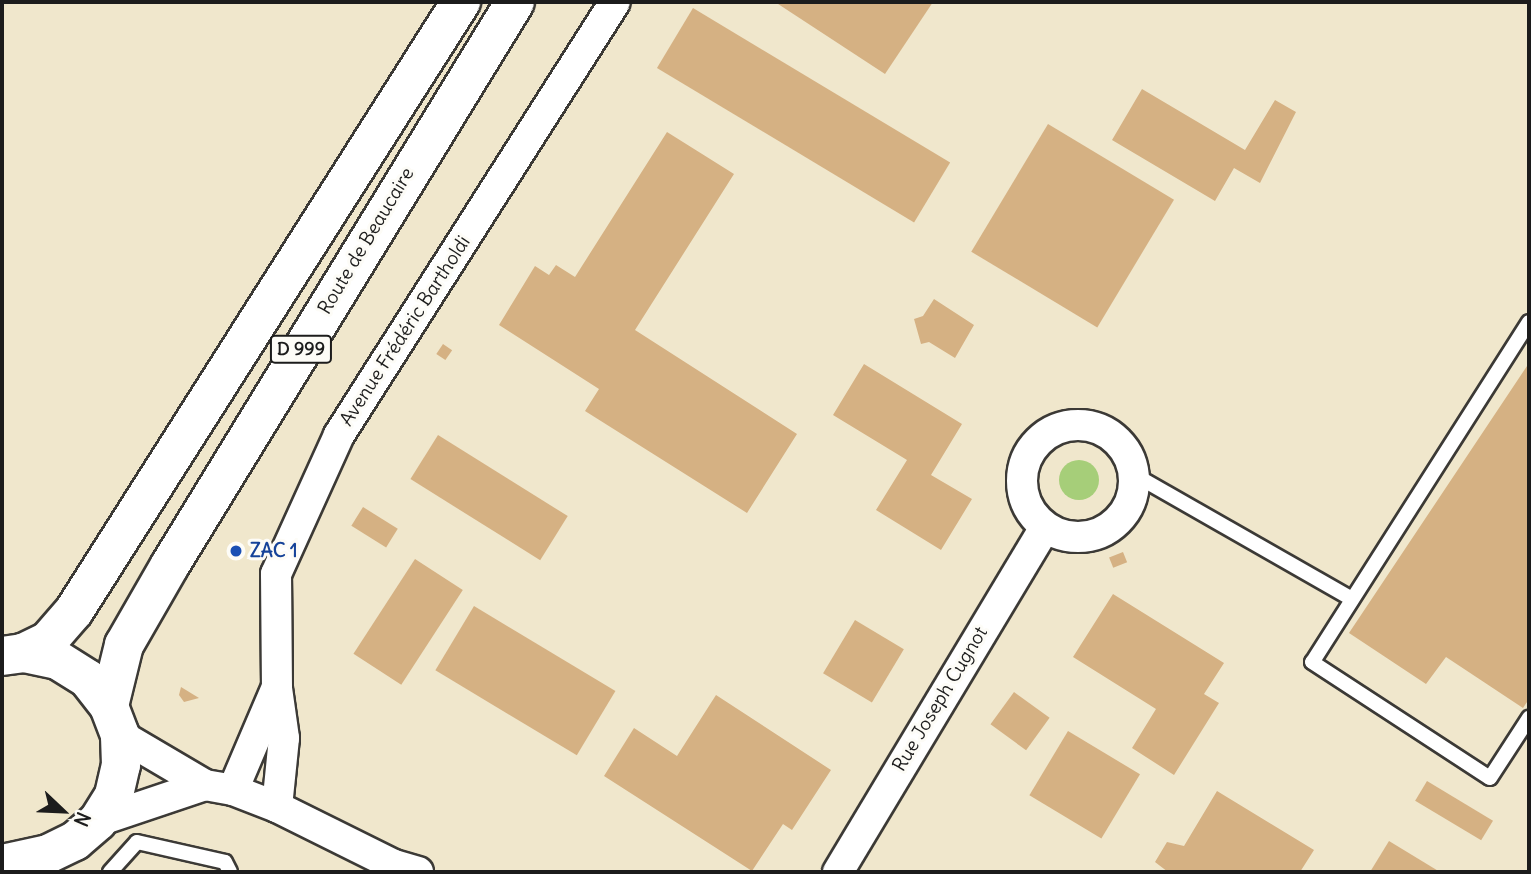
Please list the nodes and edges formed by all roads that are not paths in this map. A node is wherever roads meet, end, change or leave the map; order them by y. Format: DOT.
graph roads {
  1 [pos="461,2"];
  2 [pos="514,2"];
  3 [pos="615,2"];
  4 [pos="1529,321"];
  5 [pos="1133,474"];
  6 [pos="1045,527"];
  7 [pos="1353,598"];
  8 [pos="12,654"];
  9 [pos="276,688"];
  10 [pos="1529,718"];
  11 [pos="115,721"];
  12 [pos="219,787"];
  13 [pos="277,807"];
  14 [pos="98,821"];
  15 [pos="7,859"];
  16 [pos="110,872"];
  17 [pos="230,872"];
  18 [pos="418,872"];
  19 [pos="838,872"];
  1 -- 8 [label="main road, D 999"];
  2 -- 11 [label="main road, Route de Beaucaire / D 999"];
  3 -- 9 [label="street, Avenue Frédéric Bartholdi"];
  4 -- 7 [label="lane"];
  5 -- 6 [label="street"];
  5 -- 6 [label="street"];
  5 -- 7 [label="lane"];
  6 -- 19 [label="street, Rue Joseph Cugnot"];
  7 -- 10 [label="lane"];
  8 -- 11 [label="main road"];
  9 -- 12 [label="street, Avenue Frédéric Bartholdi"];
  9 -- 13 [label="street, Avenue Frédéric Bartholdi"];
  11 -- 12 [label="street"];
  11 -- 14 [label="main road, Route de Beaucaire"];
  12 -- 13 [label="street"];
  12 -- 14 [label="street"];
  13 -- 18 [label="street"];
  14 -- 15 [label="main road, Route de Beaucaire"];
  16 -- 17 [label="lane"];
}
